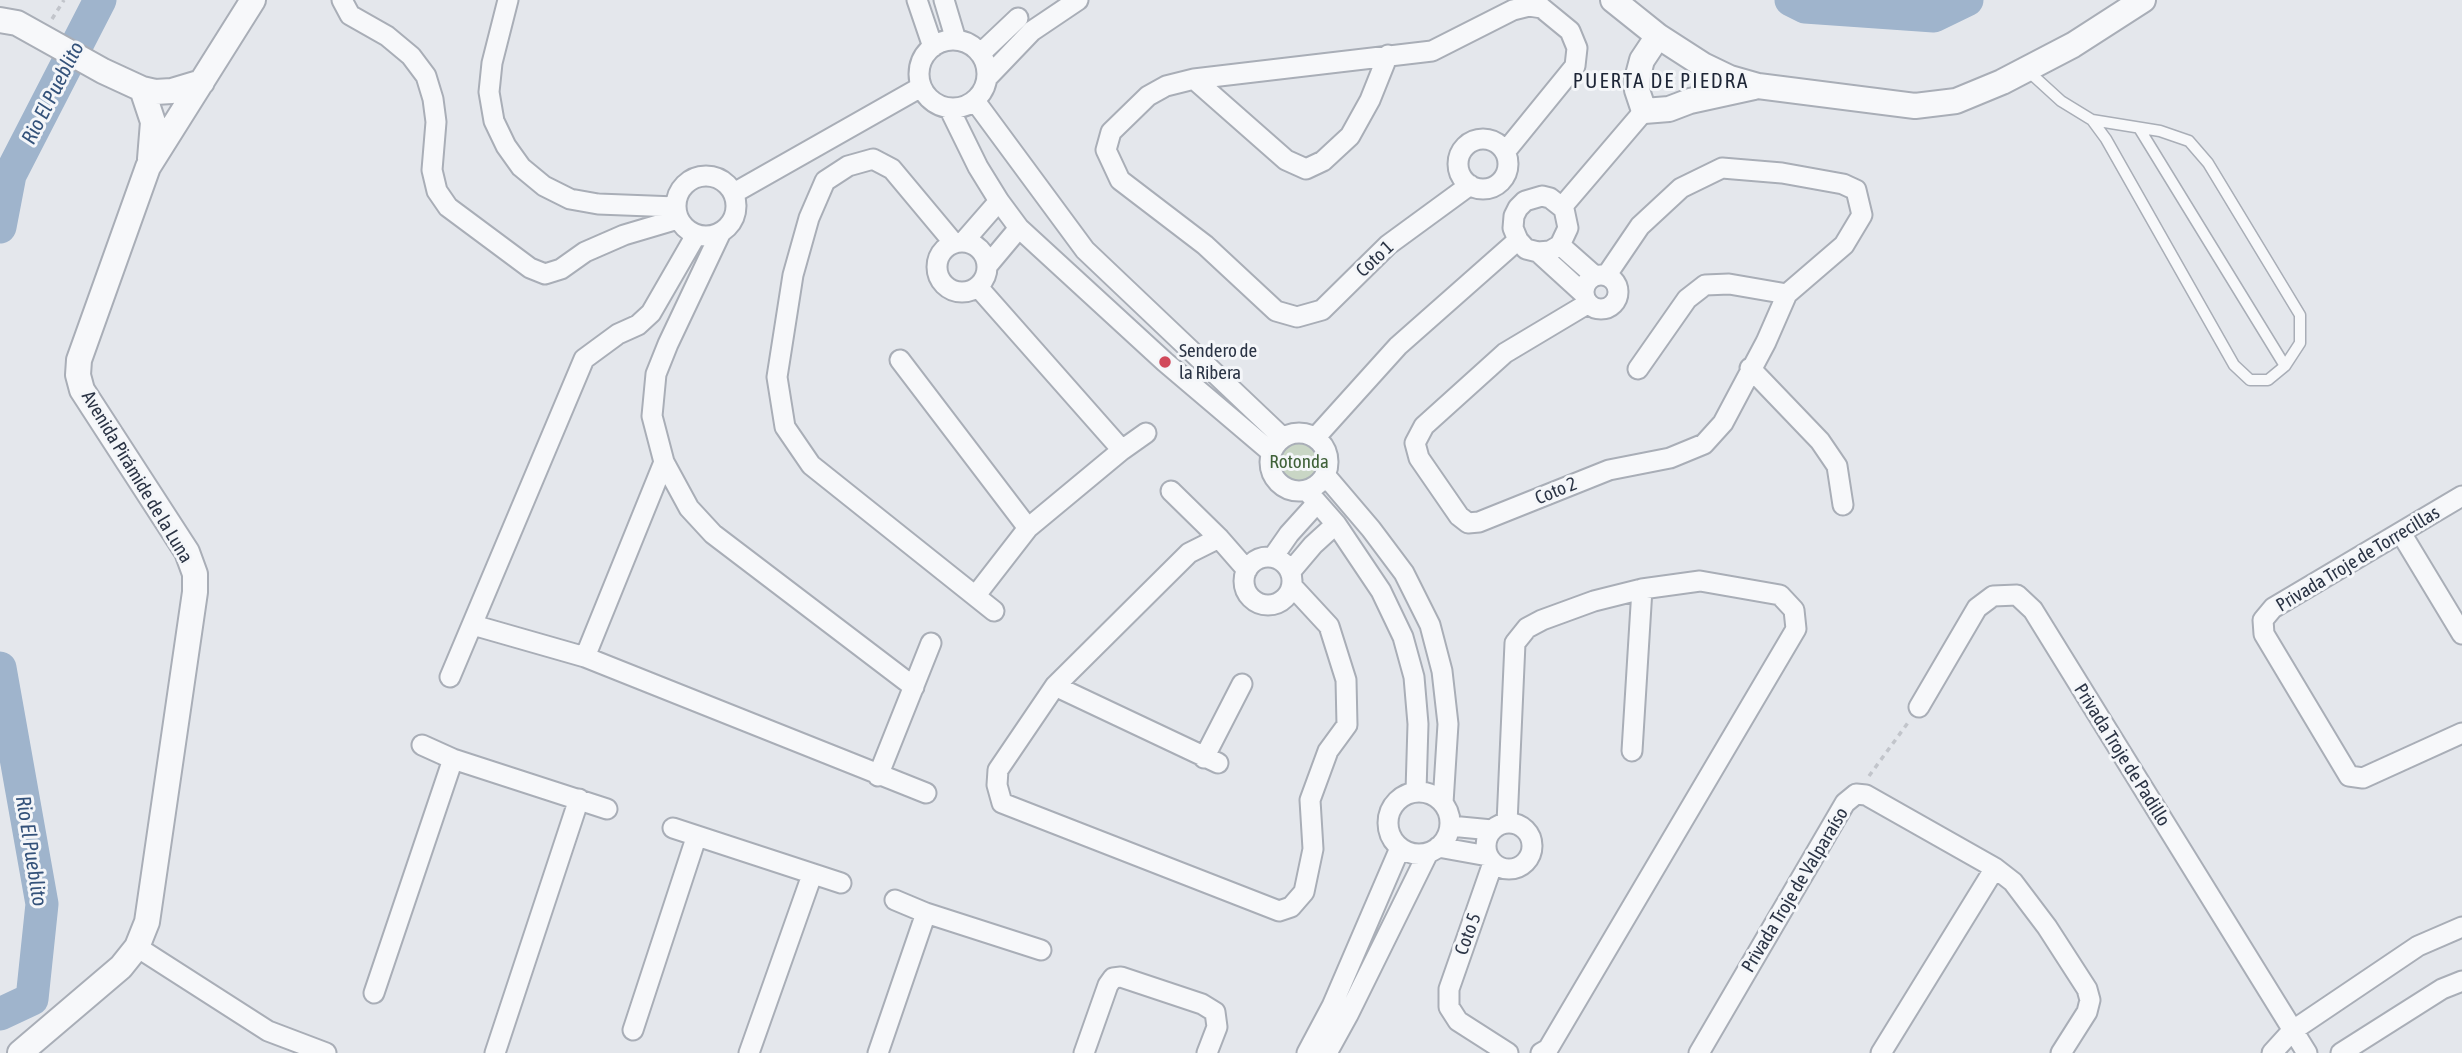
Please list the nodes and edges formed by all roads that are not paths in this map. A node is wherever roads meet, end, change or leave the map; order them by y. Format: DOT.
graph roads {
  1 [pos="2,0"];
  2 [pos="253,0"];
  3 [pos="342,0"];
  4 [pos="508,0"];
  5 [pos="917,0"];
  6 [pos="944,0"];
  7 [pos="1078,0"];
  8 [pos="1613,0"];
  9 [pos="2143,0"];
  10 [pos="1021,16"];
  11 [pos="8,21"];
  12 [pos="1658,36"];
  13 [pos="956,40"];
  14 [pos="933,47"];
  15 [pos="981,53"];
  16 [pos="1388,55"];
  17 [pos="1703,65"];
  18 [pos="2026,69"];
  19 [pos="987,78"];
  20 [pos="1194,79"];
  21 [pos="202,82"];
  22 [pos="1758,86"];
  23 [pos="921,87"];
  24 [pos="142,89"];
  25 [pos="975,101"];
  26 [pos="1690,102"];
  27 [pos="949,108"];
  28 [pos="1644,111"];
  29 [pos="2092,120"];
  30 [pos="2139,128"];
  31 [pos="1506,160"];
  32 [pos="148,167"];
  33 [pos="1470,185"];
  34 [pos="1493,187"];
  35 [pos="734,193"];
  36 [pos="1533,197"];
  37 [pos="999,201"];
  38 [pos="1562,207"];
  39 [pos="677,213"];
  40 [pos="1514,216"];
  41 [pos="1019,228"];
  42 [pos="722,232"];
  43 [pos="696,235"];
  44 [pos="1518,240"];
  45 [pos="959,241"];
  46 [pos="1560,245"];
  47 [pos="1538,253"];
  48 [pos="988,265"];
  49 [pos="1601,276"];
  50 [pos="978,287"];
  51 [pos="1787,293"];
  52 [pos="1585,298"];
  53 [pos="638,325"];
  54 [pos="668,344"];
  55 [pos="900,360"];
  56 [pos="2285,366"];
  57 [pos="1750,368"];
  58 [pos="1637,369"];
  59 [pos="1146,433"];
  60 [pos="1315,438"];
  61 [pos="1277,445"];
  62 [pos="1122,450"];
  63 [pos="664,462"];
  64 [pos="1325,475"];
  65 [pos="1171,491"];
  66 [pos="2462,496"];
  67 [pos="1312,497"];
  68 [pos="1843,505"];
  69 [pos="1336,524"];
  70 [pos="1028,528"];
  71 [pos="2401,533"];
  72 [pos="1219,538"];
  73 [pos="1273,557"];
  74 [pos="1247,570"];
  75 [pos="1291,578"];
  76 [pos="1642,589"];
  77 [pos="976,595"];
  78 [pos="994,611"];
  79 [pos="473,625"];
  80 [pos="2462,635"];
  81 [pos="931,643"];
  82 [pos="585,657"];
  83 [pos="450,677"];
  84 [pos="1242,684"];
  85 [pos="914,687"];
  86 [pos="1055,687"];
  87 [pos="1919,707"];
  88 [pos="2462,733"];
  89 [pos="422,745"];
  90 [pos="1632,751"];
  91 [pos="453,759"];
  92 [pos="878,776"];
  93 [pos="1416,791"];
  94 [pos="926,793"];
  95 [pos="579,799"];
  96 [pos="1443,803"];
  97 [pos="607,809"];
  98 [pos="1450,826"];
  99 [pos="1499,827"];
  100 [pos="673,828"];
  101 [pos="696,838"];
  102 [pos="1400,848"];
  103 [pos="1433,850"];
  104 [pos="1491,859"];
  105 [pos="1995,867"];
  106 [pos="812,875"];
  107 [pos="841,883"];
  108 [pos="895,901"];
  109 [pos="926,914"];
  110 [pos="2462,927"];
  111 [pos="137,947"];
  112 [pos="1041,950"];
  113 [pos="2462,981"];
  114 [pos="374,993"];
  115 [pos="633,1030"];
  116 [pos="2292,1031"];
  117 [pos="882,1052"];
  118 [pos="20,1053"];
  119 [pos="326,1053"];
  120 [pos="495,1053"];
  121 [pos="749,1053"];
  122 [pos="1084,1053"];
  123 [pos="1208,1053"];
  124 [pos="1307,1053"];
  125 [pos="1327,1053"];
  126 [pos="1508,1053"];
  127 [pos="1541,1053"];
  128 [pos="1699,1053"];
  129 [pos="1881,1053"];
  130 [pos="2061,1053"];
  131 [pos="2272,1053"];
  132 [pos="2307,1053"];
  133 [pos="2341,1053"];
  1 -- 11 [label="street"];
  2 -- 21 [label="street, Avenida Pirámide de la Luna"];
  3 -- 39 [label="street"];
  4 -- 39 [label="street"];
  5 -- 14 [label="street"];
  6 -- 13 [label="street"];
  7 -- 10 [label="street"];
  8 -- 12 [label="street"];
  9 -- 18 [label="street"];
  10 -- 15 [label="street"];
  10 -- 19 [label="street"];
  11 -- 24 [label="street"];
  12 -- 17 [label="street"];
  12 -- 28 [label="street"];
  13 -- 14 [label="street"];
  13 -- 15 [label="street"];
  14 -- 23 [label="street"];
  15 -- 19 [label="street"];
  16 -- 20 [label="street"];
  16 -- 20 [label="street"];
  16 -- 31 [label="street"];
  17 -- 22 [label="street"];
  17 -- 26 [label="street"];
  18 -- 22 [label="street"];
  18 -- 29 [label="lane"];
  19 -- 25 [label="street"];
  20 -- 33 [label="street, Coto 1"];
  21 -- 24 [label="street"];
  21 -- 32 [label="street, Avenida Pirámide de la Luna"];
  22 -- 26 [label="street"];
  23 -- 27 [label="street"];
  23 -- 35 [label="street"];
  24 -- 32 [label="street"];
  25 -- 27 [label="street"];
  25 -- 61 [label="street"];
  26 -- 28 [label="street"];
  27 -- 37 [label="street"];
  28 -- 38 [label="street"];
  29 -- 30 [label="lane"];
  29 -- 56 [label="lane"];
  30 -- 56 [label="lane"];
  30 -- 56 [label="lane"];
  31 -- 33 [label="street"];
  31 -- 34 [label="street"];
  31 -- 36 [label="street"];
  32 -- 111 [label="street, Avenida Pirámide de la Luna"];
  33 -- 34 [label="street"];
  34 -- 40 [label="street"];
  35 -- 39 [label="street"];
  35 -- 42 [label="street"];
  36 -- 38 [label="street"];
  36 -- 40 [label="street"];
  37 -- 41 [label="street"];
  37 -- 45 [label="street"];
  38 -- 46 [label="street"];
  39 -- 43 [label="street"];
  40 -- 44 [label="street"];
  41 -- 48 [label="street"];
  41 -- 61 [label="street"];
  42 -- 43 [label="street"];
  42 -- 54 [label="street"];
  43 -- 53 [label="street"];
  44 -- 47 [label="street"];
  44 -- 60 [label="street"];
  45 -- 48 [label="street"];
  45 -- 50 [label="street"];
  45 -- 77 [label="street"];
  46 -- 47 [label="street"];
  46 -- 49 [label="street"];
  47 -- 52 [label="street"];
  48 -- 50 [label="street"];
  49 -- 51 [label="street"];
  49 -- 52 [label="street"];
  49 -- 52 [label="street"];
  50 -- 62 [label="street"];
  51 -- 57 [label="street"];
  51 -- 58 [label="street"];
  52 -- 57 [label="street, Coto 2"];
  53 -- 54 [label="street"];
  53 -- 79 [label="street"];
  54 -- 63 [label="street"];
  55 -- 70 [label="street"];
  57 -- 68 [label="street"];
  59 -- 62 [label="street"];
  60 -- 61 [label="street"];
  60 -- 64 [label="street"];
  61 -- 67 [label="street"];
  62 -- 70 [label="street"];
  63 -- 82 [label="street"];
  63 -- 85 [label="street"];
  64 -- 67 [label="street"];
  64 -- 96 [label="street"];
  65 -- 72 [label="street"];
  66 -- 71 [label="street, Privada Troje de Torrecillas"];
  67 -- 69 [label="street"];
  67 -- 73 [label="street"];
  69 -- 75 [label="street"];
  69 -- 93 [label="street"];
  70 -- 77 [label="street"];
  71 -- 80 [label="street"];
  71 -- 88 [label="street, Privada Troje de Torrecillas"];
  72 -- 74 [label="street"];
  72 -- 86 [label="street"];
  73 -- 74 [label="street"];
  73 -- 75 [label="street"];
  74 -- 75 [label="street"];
  75 -- 86 [label="street"];
  76 -- 90 [label="street"];
  76 -- 99 [label="street"];
  76 -- 127 [label="street"];
  77 -- 78 [label="street"];
  79 -- 82 [label="street"];
  79 -- 83 [label="street"];
  81 -- 85 [label="street"];
  82 -- 92 [label="street"];
  84 -- 86 [label="street"];
  85 -- 92 [label="street"];
  87 -- 116 [label="street, Privada Troje de Padillo"];
  89 -- 91 [label="street"];
  91 -- 95 [label="street"];
  91 -- 114 [label="street"];
  92 -- 94 [label="street"];
  93 -- 96 [label="street"];
  93 -- 102 [label="street"];
  95 -- 97 [label="street"];
  95 -- 120 [label="street"];
  96 -- 98 [label="street"];
  98 -- 99 [label="street"];
  98 -- 103 [label="street"];
  99 -- 104 [label="street"];
  99 -- 104 [label="street"];
  100 -- 101 [label="street"];
  101 -- 106 [label="street"];
  101 -- 115 [label="street"];
  102 -- 103 [label="street"];
  102 -- 124 [label="street"];
  103 -- 104 [label="street"];
  103 -- 125 [label="street"];
  104 -- 126 [label="street, Coto 5"];
  105 -- 128 [label="street, Privada Troje de Valparaíso"];
  105 -- 129 [label="street"];
  105 -- 130 [label="street, Privada Troje de Valparaíso"];
  106 -- 107 [label="street"];
  106 -- 121 [label="street"];
  108 -- 109 [label="street"];
  109 -- 112 [label="street"];
  109 -- 117 [label="street"];
  110 -- 116 [label="street"];
  111 -- 118 [label="street, Avenida Pirámide de la Luna"];
  111 -- 119 [label="street"];
  113 -- 133 [label="street"];
  116 -- 131 [label="street"];
  116 -- 132 [label="street, Privada Troje de Padillo"];
  122 -- 123 [label="street"];
}
